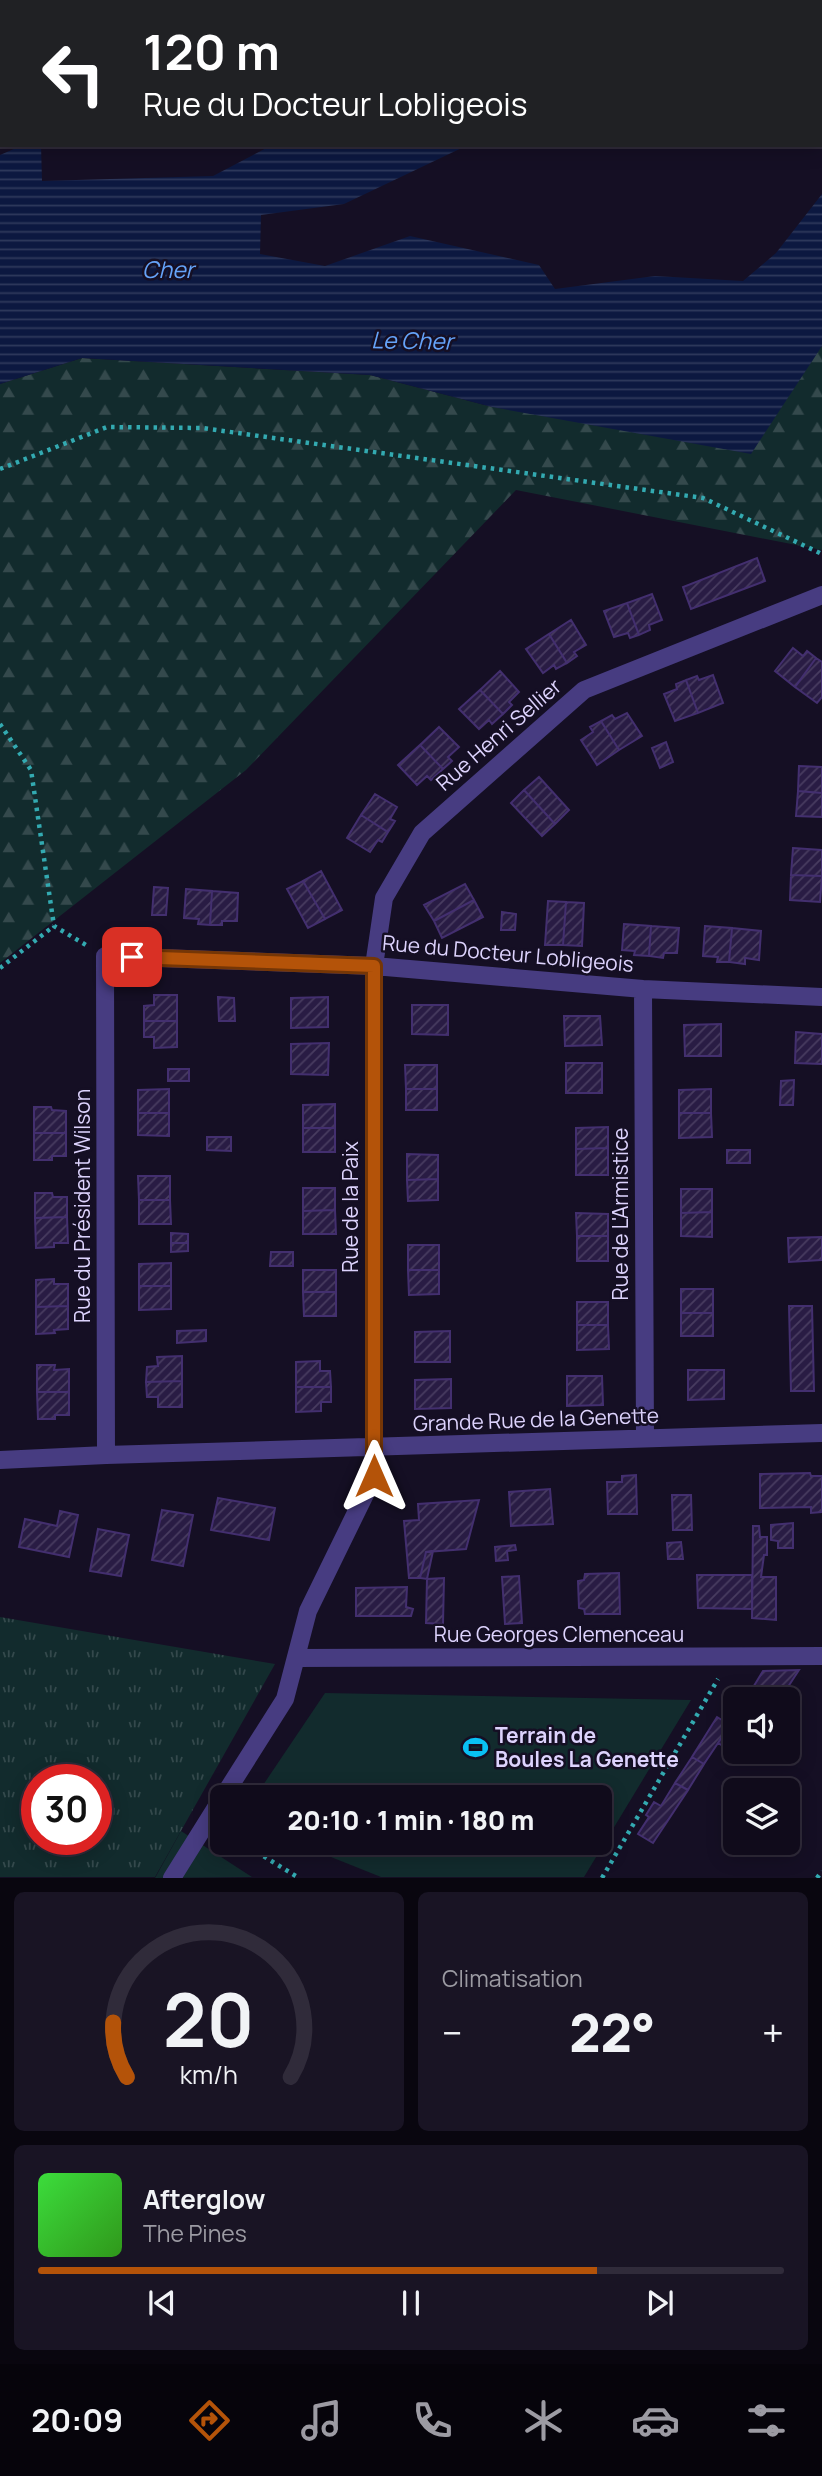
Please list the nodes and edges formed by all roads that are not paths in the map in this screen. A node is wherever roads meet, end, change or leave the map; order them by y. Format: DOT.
graph roads {
  1 [pos="822,595"];
  2 [pos="105,956"];
  3 [pos="374,966"];
  4 [pos="643,989"];
  5 [pos="822,996"];
  6 [pos="822,1433"];
  7 [pos="645,1438"];
  8 [pos="374,1448"];
  9 [pos="106,1455"];
  10 [pos="0,1461"];
  11 [pos="822,1656"];
  12 [pos="296,1658"];
  13 [pos="231,1785"];
  14 [pos="210,1818"];
  15 [pos="172,1878"];
  1 -- 3 [label="street, Rue Henri Sellier"];
  2 -- 3 [label="street, Rue du Docteur Lobligeois"];
  2 -- 9 [label="street, Rue du Président Wilson"];
  3 -- 4 [label="street, Rue du Docteur Lobligeois"];
  3 -- 8 [label="street, Rue de la Paix"];
  4 -- 5 [label="street, Rue du Docteur Lobligeois"];
  4 -- 7 [label="street, Rue de L'Armistice"];
  6 -- 7 [label="street, Grande Rue de la Genette"];
  7 -- 8 [label="street, Grande Rue de la Genette"];
  8 -- 9 [label="street, Grande Rue de la Genette"];
  8 -- 12 [label="street, Rue de la Paix"];
  9 -- 10 [label="street, Grande Rue de la Genette"];
  11 -- 12 [label="street, Rue Georges Clemenceau"];
  12 -- 13 [label="street, Rue de la Paix"];
  14 -- 15 [label="street, Rue de la Paix"];
}
